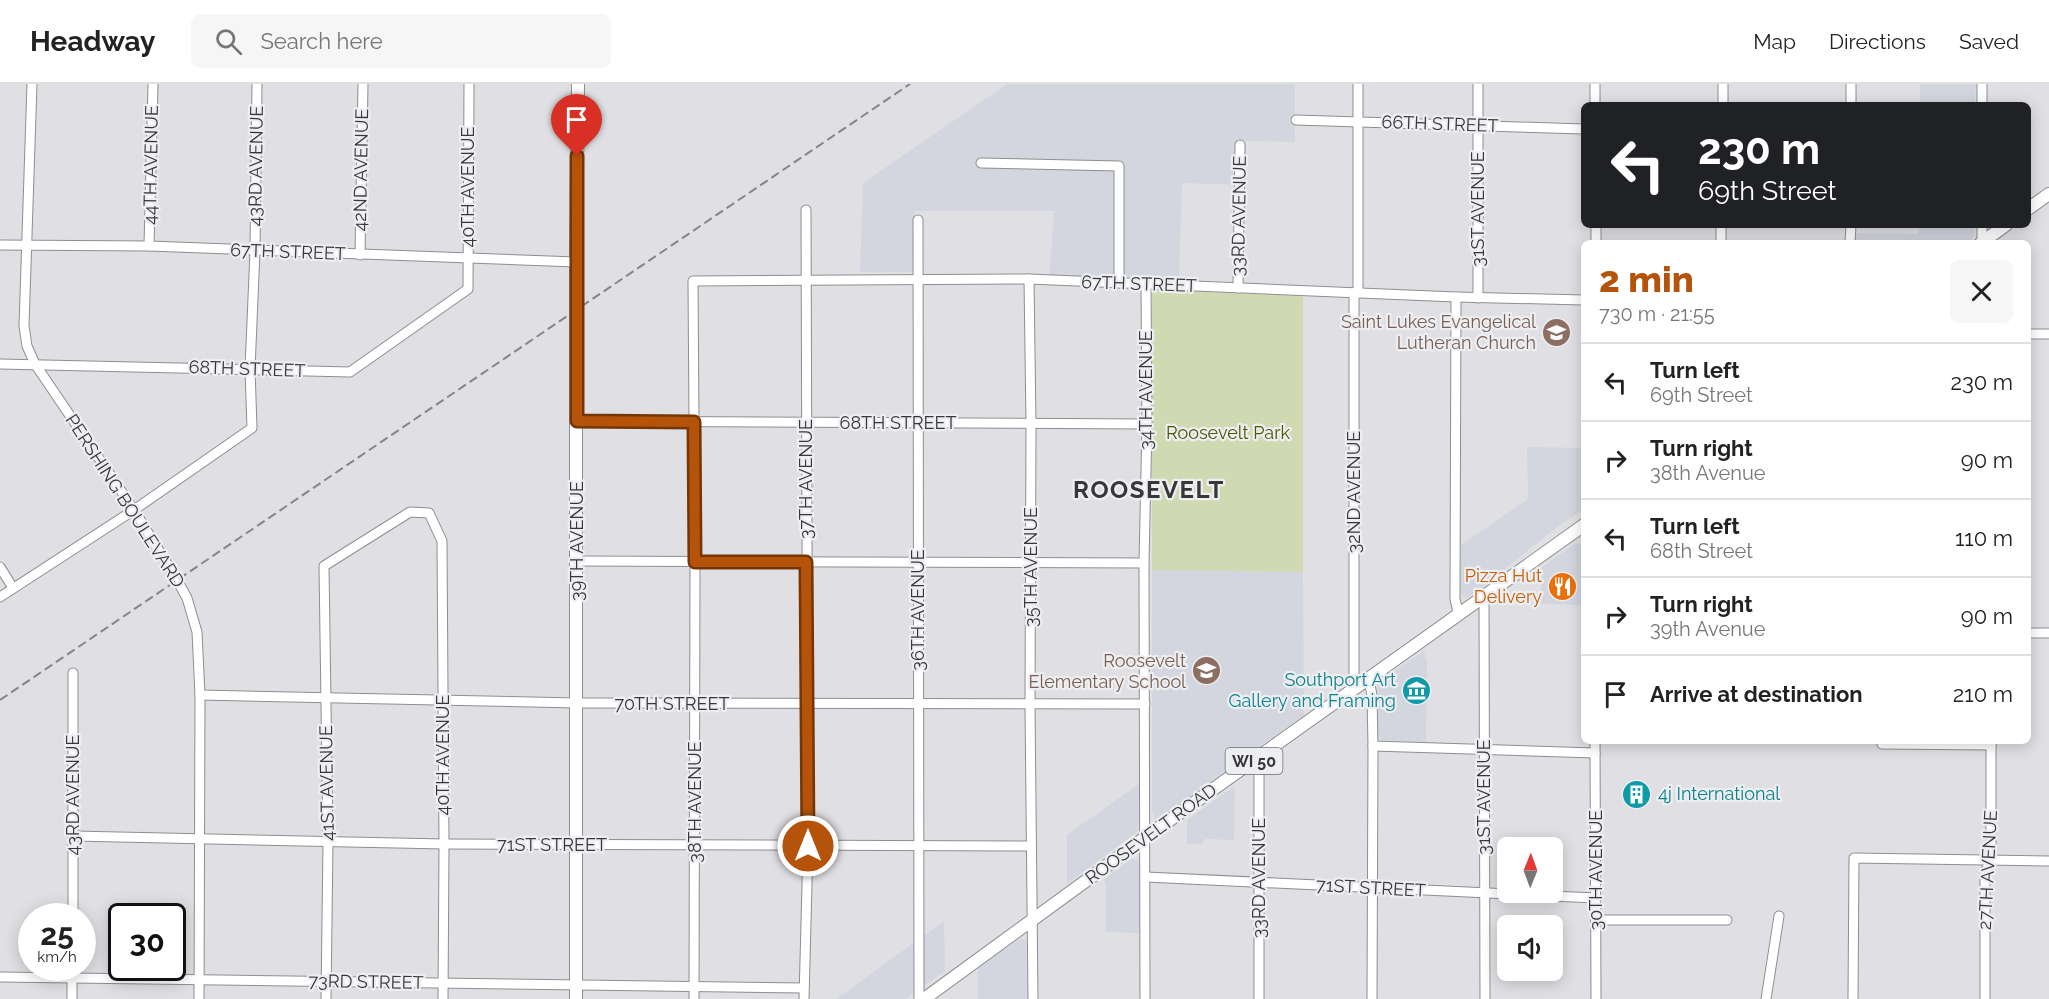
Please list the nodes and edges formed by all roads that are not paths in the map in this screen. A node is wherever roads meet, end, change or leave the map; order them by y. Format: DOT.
graph roads {
  1 [pos="32,84"];
  2 [pos="153,84"];
  3 [pos="257,84"];
  4 [pos="363,84"];
  5 [pos="469,84"];
  6 [pos="578,84"];
  7 [pos="1358,84"];
  8 [pos="1478,84"];
  9 [pos="1595,84"];
  10 [pos="1723,84"];
  11 [pos="1851,84"];
  12 [pos="1982,84"];
  13 [pos="1595,102"];
  14 [pos="1723,102"];
  15 [pos="1851,102"];
  16 [pos="1982,102"];
  17 [pos="1296,120"];
  18 [pos="1358,121"];
  19 [pos="1478,126"];
  20 [pos="1581,129"];
  21 [pos="1240,145"];
  22 [pos="981,163"];
  23 [pos="2049,194"];
  24 [pos="2031,207"];
  25 [pos="806,210"];
  26 [pos="918,220"];
  27 [pos="2002,228"];
  28 [pos="1986,240"];
  29 [pos="0,245"];
  30 [pos="26,246"];
  31 [pos="149,246"];
  32 [pos="255,251"];
  33 [pos="360,255"];
  34 [pos="468,259"];
  35 [pos="576,262"];
  36 [pos="918,279"];
  37 [pos="1029,279"];
  38 [pos="806,280"];
  39 [pos="693,281"];
  40 [pos="1119,283"];
  41 [pos="1146,284"];
  42 [pos="1238,288"];
  43 [pos="468,289"];
  44 [pos="1356,293"];
  45 [pos="1456,297"];
  46 [pos="1478,298"];
  47 [pos="1581,300"];
  48 [pos="2031,334"];
  49 [pos="2049,334"];
  50 [pos="0,364"];
  51 [pos="35,364"];
  52 [pos="250,369"];
  53 [pos="577,421"];
  54 [pos="694,422"];
  55 [pos="807,422"];
  56 [pos="918,423"];
  57 [pos="1031,424"];
  58 [pos="1147,424"];
  59 [pos="134,510"];
  60 [pos="1581,527"];
  61 [pos="1581,538"];
  62 [pos="1561,541"];
  63 [pos="577,561"];
  64 [pos="918,561"];
  65 [pos="695,562"];
  66 [pos="806,562"];
  67 [pos="1032,562"];
  68 [pos="1144,563"];
  69 [pos="324,566"];
  70 [pos="0,567"];
  71 [pos="13,588"];
  72 [pos="1484,595"];
  73 [pos="0,597"];
  74 [pos="1458,612"];
  75 [pos="2031,633"];
  76 [pos="2049,633"];
  77 [pos="73,673"];
  78 [pos="1369,680"];
  79 [pos="1354,690"];
  80 [pos="200,695"];
  81 [pos="325,698"];
  82 [pos="443,700"];
  83 [pos="577,703"];
  84 [pos="695,704"];
  85 [pos="808,704"];
  86 [pos="1145,704"];
  87 [pos="919,705"];
  88 [pos="1030,705"];
  89 [pos="1595,744"];
  90 [pos="1991,744"];
  91 [pos="1373,746"];
  92 [pos="1484,749"];
  93 [pos="1595,753"];
  94 [pos="1259,758"];
  95 [pos="73,836"];
  96 [pos="1146,837"];
  97 [pos="199,840"];
  98 [pos="328,842"];
  99 [pos="444,844"];
  100 [pos="577,845"];
  101 [pos="695,845"];
  102 [pos="808,846"];
  103 [pos="918,846"];
  104 [pos="1031,846"];
  105 [pos="1991,860"];
  106 [pos="2049,861"];
  107 [pos="1146,878"];
  108 [pos="1258,883"];
  109 [pos="1372,888"];
  110 [pos="1484,893"];
  111 [pos="1596,898"];
  112 [pos="73,903"];
  113 [pos="1779,916"];
  114 [pos="1033,918"];
  115 [pos="1596,920"];
  116 [pos="1727,920"];
  117 [pos="0,977"];
  118 [pos="18,977"];
  119 [pos="96,978"];
  120 [pos="199,980"];
  121 [pos="72,981"];
  122 [pos="327,982"];
  123 [pos="443,983"];
  124 [pos="576,985"];
  125 [pos="694,987"];
  126 [pos="804,988"];
  127 [pos="72,999"];
  128 [pos="199,999"];
  129 [pos="326,999"];
  130 [pos="442,999"];
  131 [pos="576,999"];
  132 [pos="694,999"];
  133 [pos="804,999"];
  134 [pos="919,999"];
  135 [pos="924,999"];
  136 [pos="1033,999"];
  137 [pos="1145,999"];
  138 [pos="1260,999"];
  139 [pos="1372,999"];
  140 [pos="1485,999"];
  141 [pos="1596,999"];
  142 [pos="1766,999"];
  143 [pos="1853,999"];
  144 [pos="1985,999"];
  1 -- 30 [label="street, PERSHING BOULEVARD"];
  2 -- 31 [label="street, 44TH AVENUE"];
  3 -- 32 [label="street, 43RD AVENUE"];
  4 -- 33 [label="street, 42ND AVENUE"];
  5 -- 34 [label="street, 40TH AVENUE"];
  6 -- 35 [label="main road, 39TH AVENUE"];
  7 -- 18 [label="street, 32ND AVENUE"];
  8 -- 19 [label="street, 31ST AVENUE"];
  9 -- 13 [label="street"];
  10 -- 14 [label="street"];
  11 -- 15 [label="street"];
  12 -- 16 [label="street"];
  17 -- 18 [label="street, 66TH STREET"];
  18 -- 19 [label="street, 66TH STREET"];
  18 -- 44 [label="street, 32ND AVENUE"];
  19 -- 20 [label="street, 66TH STREET"];
  19 -- 46 [label="street, 31ST AVENUE"];
  21 -- 42 [label="street, 33RD AVENUE"];
  22 -- 40 [label="street"];
  23 -- 24 [label="main road"];
  25 -- 38 [label="street, 37TH AVENUE"];
  26 -- 36 [label="street, 36TH AVENUE"];
  27 -- 28 [label="main road"];
  29 -- 30 [label="street, 67TH STREET"];
  30 -- 31 [label="street, 67TH STREET"];
  30 -- 51 [label="street, PERSHING BOULEVARD"];
  31 -- 32 [label="street, 67TH STREET"];
  32 -- 33 [label="street, 67TH STREET"];
  32 -- 52 [label="street, 43RD AVENUE"];
  33 -- 34 [label="street, 67TH STREET"];
  34 -- 35 [label="street, 67TH STREET"];
  34 -- 43 [label="street, 40TH AVENUE"];
  35 -- 53 [label="main road, 39TH AVENUE"];
  36 -- 37 [label="street, 67TH STREET"];
  36 -- 38 [label="street, 67TH STREET"];
  36 -- 56 [label="street, 36TH AVENUE"];
  37 -- 40 [label="street, 67TH STREET"];
  37 -- 57 [label="street, 35TH AVENUE"];
  38 -- 39 [label="street, 67TH STREET"];
  38 -- 55 [label="street, 37TH AVENUE"];
  39 -- 54 [label="street, 38TH AVENUE"];
  40 -- 41 [label="street, 67TH STREET"];
  41 -- 42 [label="street, 67TH STREET"];
  41 -- 58 [label="street, 34TH AVENUE"];
  42 -- 44 [label="street, 67TH STREET"];
  43 -- 52 [label="street, 68TH STREET"];
  44 -- 45 [label="street, 67TH STREET"];
  44 -- 79 [label="street, 32ND AVENUE"];
  45 -- 46 [label="street, 67TH STREET"];
  45 -- 74 [label="street"];
  46 -- 47 [label="street, 67TH STREET"];
  48 -- 49 [label="street"];
  50 -- 51 [label="street, 68TH STREET"];
  51 -- 52 [label="street, 68TH STREET"];
  51 -- 59 [label="street, PERSHING BOULEVARD"];
  52 -- 59 [label="street, 43RD AVENUE"];
  53 -- 54 [label="street, 68TH STREET"];
  53 -- 63 [label="main road, 39TH AVENUE"];
  54 -- 55 [label="street, 68TH STREET"];
  54 -- 65 [label="street, 38TH AVENUE"];
  55 -- 56 [label="street, 68TH STREET"];
  55 -- 66 [label="street, 37TH AVENUE"];
  56 -- 57 [label="street, 68TH STREET"];
  56 -- 64 [label="street, 36TH AVENUE"];
  57 -- 58 [label="street, 68TH STREET"];
  57 -- 67 [label="street, 35TH AVENUE"];
  58 -- 68 [label="street, 34TH AVENUE"];
  59 -- 71 [label="street"];
  59 -- 80 [label="street, PERSHING BOULEVARD"];
  60 -- 62 [label="main road, ROOSEVELT ROAD / WI 50"];
  61 -- 62 [label="main road"];
  62 -- 72 [label="main road, ROOSEVELT ROAD / WI 50"];
  63 -- 65 [label="street"];
  63 -- 83 [label="main road, 39TH AVENUE"];
  64 -- 66 [label="street"];
  64 -- 67 [label="street"];
  64 -- 87 [label="street, 36TH AVENUE"];
  65 -- 66 [label="street"];
  65 -- 84 [label="street, 38TH AVENUE"];
  66 -- 85 [label="street, 37TH AVENUE"];
  67 -- 68 [label="street"];
  67 -- 88 [label="street, 35TH AVENUE"];
  68 -- 86 [label="street, 34TH AVENUE"];
  69 -- 81 [label="street, 41ST AVENUE"];
  69 -- 82 [label="street, 40TH AVENUE"];
  70 -- 71 [label="street"];
  71 -- 73 [label="street"];
  72 -- 74 [label="main road, ROOSEVELT ROAD / WI 50"];
  72 -- 92 [label="street, 31ST AVENUE"];
  74 -- 78 [label="main road, ROOSEVELT ROAD / WI 50"];
  75 -- 76 [label="street"];
  77 -- 95 [label="street, 43RD AVENUE"];
  78 -- 79 [label="main road, ROOSEVELT ROAD / WI 50"];
  78 -- 91 [label="street"];
  79 -- 94 [label="main road, ROOSEVELT ROAD / WI 50"];
  80 -- 81 [label="street, 70TH STREET"];
  80 -- 97 [label="street, PERSHING BOULEVARD"];
  81 -- 82 [label="street, 70TH STREET"];
  81 -- 98 [label="street, 41ST AVENUE"];
  82 -- 83 [label="street, 70TH STREET"];
  82 -- 99 [label="street, 40TH AVENUE"];
  83 -- 84 [label="street, 70TH STREET"];
  83 -- 100 [label="main road, 39TH AVENUE"];
  84 -- 85 [label="street, 70TH STREET"];
  84 -- 101 [label="street, 38TH AVENUE"];
  85 -- 87 [label="street, 70TH STREET"];
  85 -- 102 [label="street, 37TH AVENUE"];
  86 -- 88 [label="street, 70TH STREET"];
  86 -- 96 [label="street, 34TH AVENUE"];
  87 -- 88 [label="street, 70TH STREET"];
  87 -- 103 [label="street, 36TH AVENUE"];
  88 -- 104 [label="street, 35TH AVENUE"];
  89 -- 93 [label="street, 30TH AVENUE"];
  90 -- 105 [label="street, 27TH AVENUE"];
  91 -- 92 [label="street"];
  91 -- 109 [label="street"];
  92 -- 93 [label="street"];
  92 -- 110 [label="street, 31ST AVENUE"];
  93 -- 111 [label="street, 30TH AVENUE"];
  94 -- 96 [label="main road, ROOSEVELT ROAD / WI 50"];
  94 -- 108 [label="street, 33RD AVENUE"];
  95 -- 97 [label="street, 71ST STREET"];
  95 -- 112 [label="street, 43RD AVENUE"];
  96 -- 107 [label="street, 34TH AVENUE"];
  96 -- 114 [label="main road, ROOSEVELT ROAD / WI 50"];
  97 -- 98 [label="street, 71ST STREET"];
  97 -- 120 [label="street, PERSHING BOULEVARD"];
  98 -- 99 [label="street, 71ST STREET"];
  98 -- 122 [label="street, 41ST AVENUE"];
  99 -- 100 [label="street, 71ST STREET"];
  99 -- 123 [label="street, 40TH AVENUE"];
  100 -- 101 [label="street, 71ST STREET"];
  100 -- 124 [label="main road, 39TH AVENUE"];
  101 -- 102 [label="street, 71ST STREET"];
  101 -- 125 [label="street, 38TH AVENUE"];
  102 -- 103 [label="street, 71ST STREET"];
  102 -- 126 [label="street, 37TH AVENUE"];
  103 -- 104 [label="street, 71ST STREET"];
  103 -- 134 [label="street, 36TH AVENUE"];
  104 -- 114 [label="street, 35TH AVENUE"];
  105 -- 106 [label="street"];
  105 -- 143 [label="street"];
  105 -- 144 [label="street, 27TH AVENUE"];
  107 -- 108 [label="street, 71ST STREET"];
  107 -- 137 [label="street, 34TH AVENUE"];
  108 -- 109 [label="street, 71ST STREET"];
  108 -- 138 [label="street, 33RD AVENUE"];
  109 -- 110 [label="street, 71ST STREET"];
  109 -- 139 [label="street"];
  110 -- 111 [label="street, 71ST STREET"];
  110 -- 140 [label="street, 31ST AVENUE"];
  111 -- 115 [label="street, 30TH AVENUE"];
  113 -- 142 [label="street"];
  114 -- 135 [label="main road, ROOSEVELT ROAD / WI 50"];
  114 -- 136 [label="street, 35TH AVENUE"];
  115 -- 116 [label="street"];
  115 -- 141 [label="street, 30TH AVENUE"];
  117 -- 118 [label="street, 73RD STREET"];
  119 -- 120 [label="street, 73RD STREET"];
  120 -- 122 [label="street, 73RD STREET"];
  120 -- 128 [label="street, PERSHING BOULEVARD"];
  121 -- 127 [label="street"];
  122 -- 123 [label="street, 73RD STREET"];
  122 -- 129 [label="street, 41ST AVENUE"];
  123 -- 124 [label="street, 73RD STREET"];
  123 -- 130 [label="street, 40TH AVENUE"];
  124 -- 125 [label="street, 73RD STREET"];
  124 -- 131 [label="main road, 39TH AVENUE"];
  125 -- 126 [label="street, 73RD STREET"];
  125 -- 132 [label="street, 38TH AVENUE"];
  126 -- 133 [label="street, 37TH AVENUE"];
}
